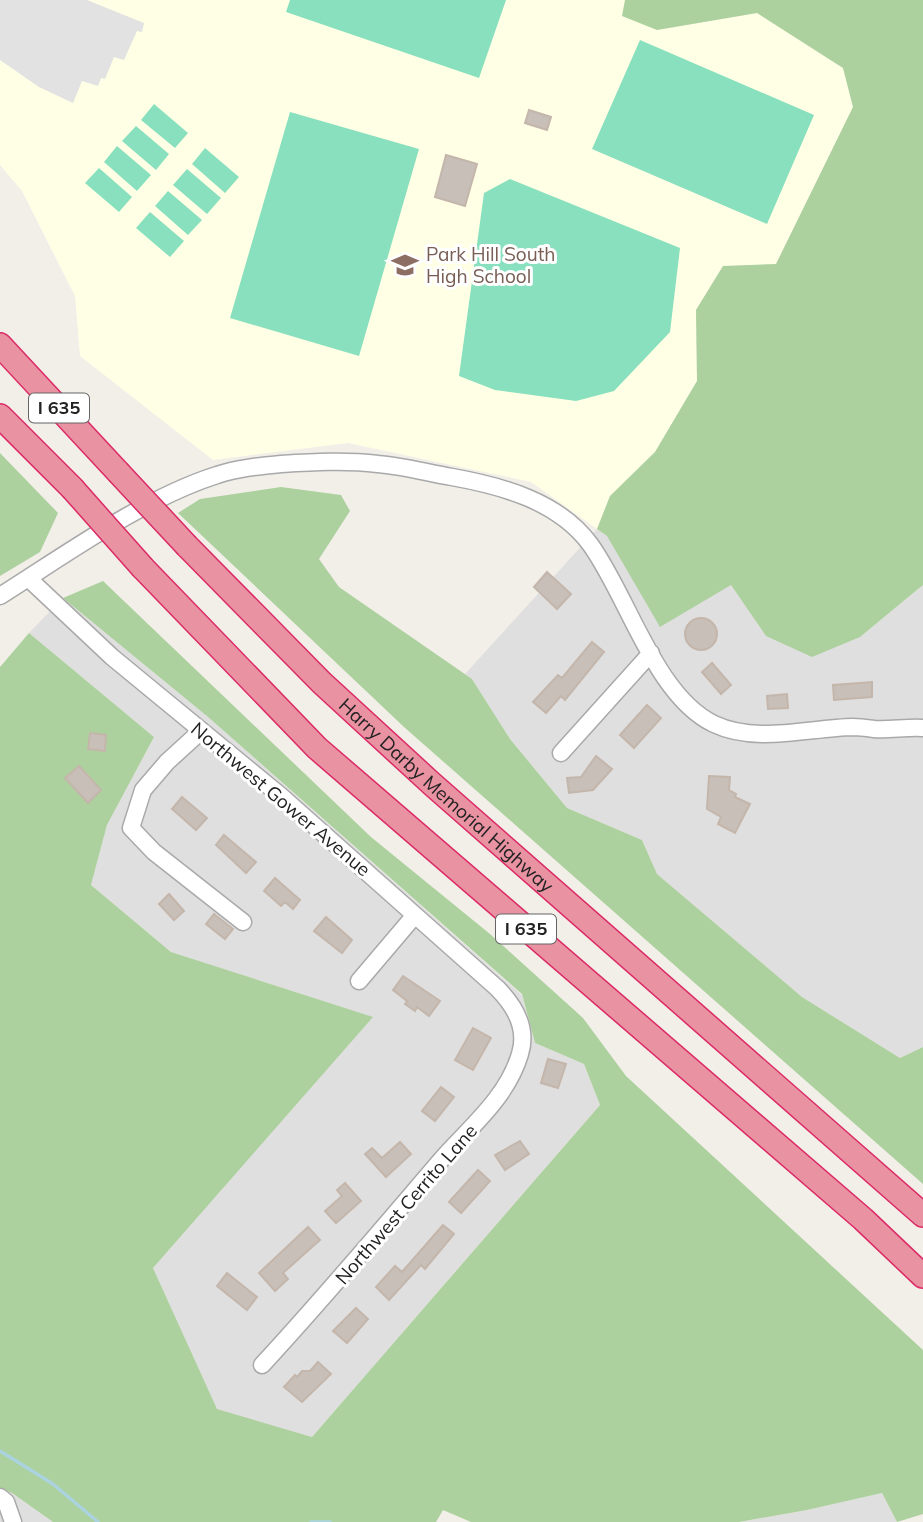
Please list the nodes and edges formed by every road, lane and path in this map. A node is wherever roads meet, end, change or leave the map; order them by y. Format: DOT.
graph roads {
  1 [pos="0,345"];
  2 [pos="0,416"];
  3 [pos="28,578"];
  4 [pos="0,596"];
  5 [pos="651,653"];
  6 [pos="923,727"];
  7 [pos="201,731"];
  8 [pos="561,753"];
  9 [pos="415,915"];
  10 [pos="243,922"];
  11 [pos="359,981"];
  12 [pos="522,1030"];
  13 [pos="923,1215"];
  14 [pos="923,1276"];
  15 [pos="262,1365"];
  16 [pos="0,1497"];
  17 [pos="13,1522"];
  1 -- 13 [label="highway, Harry Darby Memorial Highway / I 635, bridge"];
  2 -- 14 [label="highway, I 635, bridge"];
  3 -- 4 [label="street"];
  3 -- 5 [label="street"];
  3 -- 7 [label="street, Northwest Gower Avenue"];
  5 -- 6 [label="street"];
  5 -- 8 [label="street"];
  7 -- 9 [label="street, Northwest Gower Avenue"];
  7 -- 10 [label="street"];
  9 -- 11 [label="street"];
  9 -- 12 [label="street, Northwest Gower Avenue"];
  12 -- 15 [label="street, Northwest Cerrito Lane"];
  16 -- 17 [label="street"];
}
